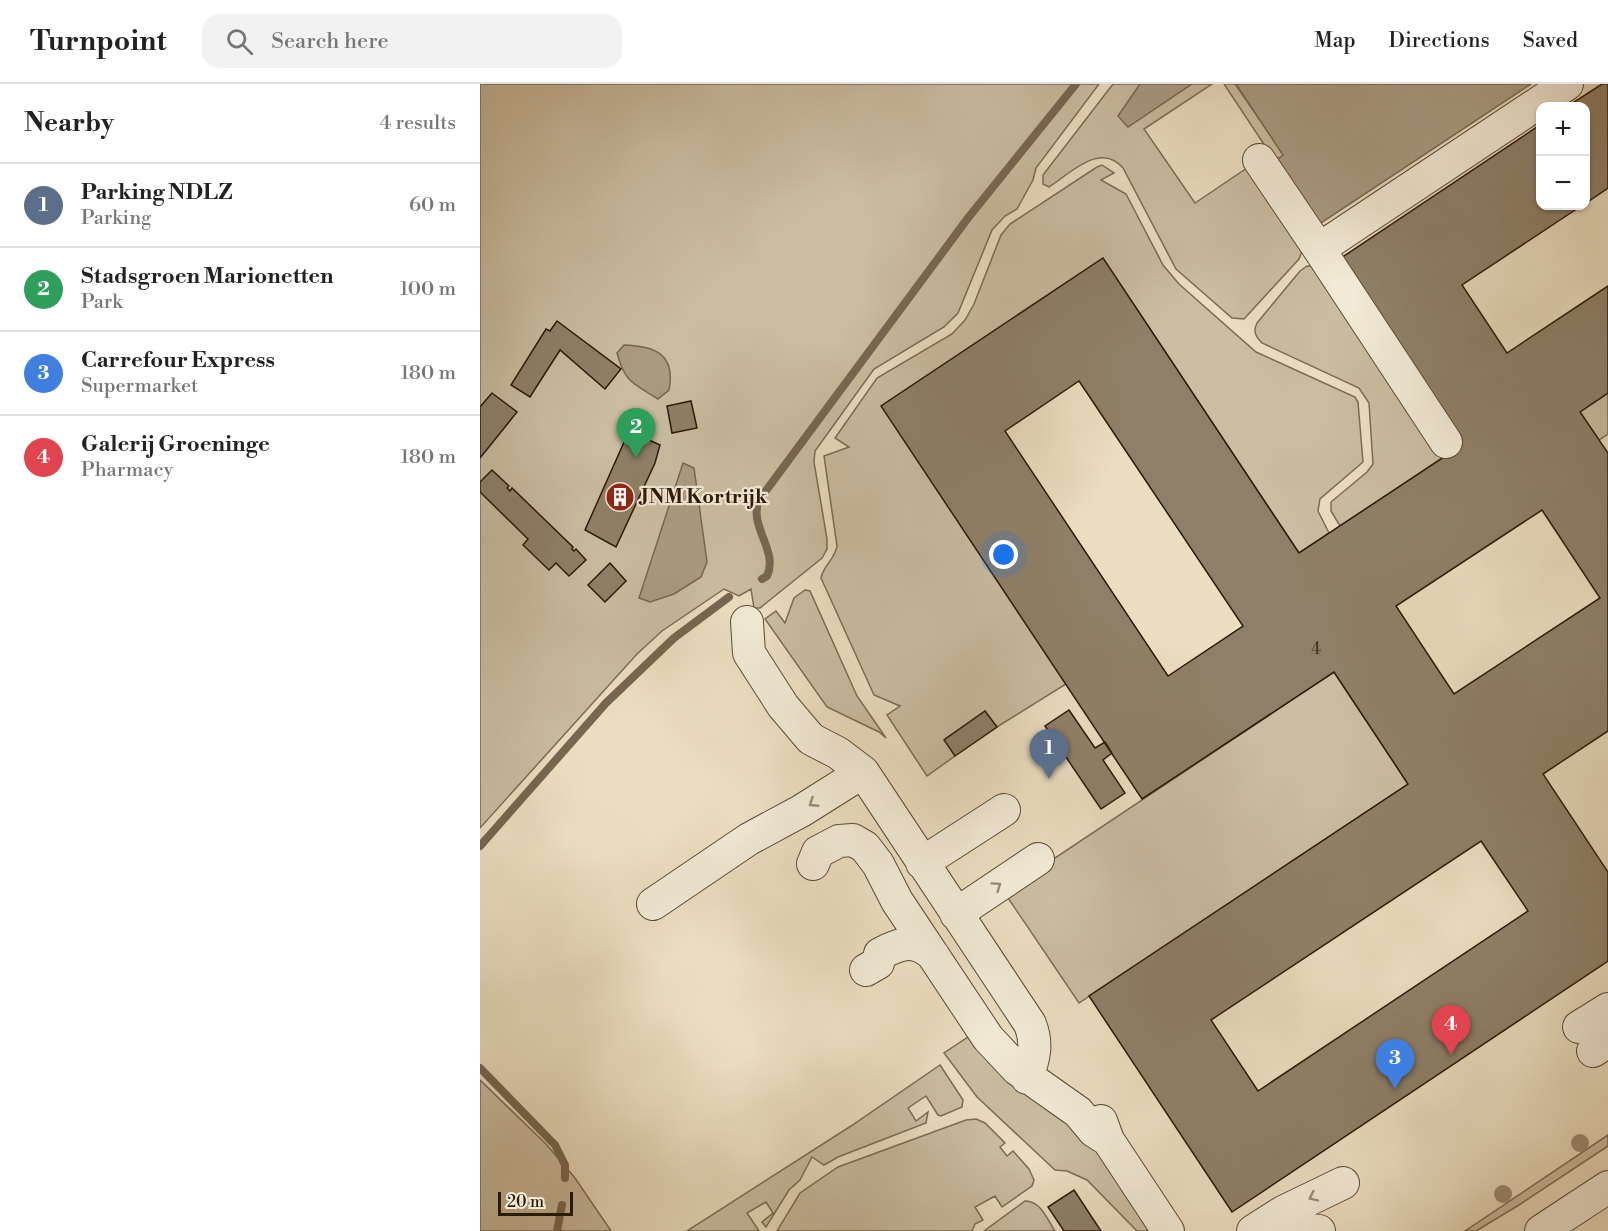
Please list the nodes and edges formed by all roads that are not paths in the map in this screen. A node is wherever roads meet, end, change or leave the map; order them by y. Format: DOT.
graph roads {
  1 [pos="1567,84"];
  2 [pos="1259,160"];
  3 [pos="1319,249"];
  4 [pos="1446,442"];
  5 [pos="747,622"];
  6 [pos="863,772"];
  7 [pos="1004,810"];
  8 [pos="1038,859"];
  9 [pos="922,863"];
  10 [pos="807,868"];
  11 [pos="653,903"];
  12 [pos="956,914"];
  13 [pos="933,955"];
  14 [pos="872,967"];
  15 [pos="1608,1009"];
  16 [pos="1593,1040"];
  17 [pos="1029,1072"];
  18 [pos="1343,1183"];
  19 [pos="1608,1186"];
  20 [pos="1608,1203"];
  21 [pos="1281,1222"];
  22 [pos="1168,1231"];
  23 [pos="1230,1231"];
  24 [pos="1253,1231"];
  25 [pos="1319,1231"];
  26 [pos="1541,1231"];
  27 [pos="1567,1231"];
  1 -- 3 [label="street"];
  2 -- 3 [label="street"];
  3 -- 4 [label="street"];
  5 -- 6 [label="street"];
  6 -- 9 [label="street"];
  6 -- 11 [label="street, one-way"];
  7 -- 9 [label="street"];
  12 -- 8 [label="street, one-way"];
  9 -- 12 [label="street"];
  10 -- 13 [label="street"];
  12 -- 17 [label="street"];
  13 -- 14 [label="street"];
  13 -- 17 [label="street"];
  15 -- 16 [label="street"];
  17 -- 22 [label="street"];
  18 -- 21 [label="street, one-way"];
  19 -- 26 [label="street"];
  20 -- 27 [label="street"];
  21 -- 23 [label="street"];
  21 -- 24 [label="street"];
  21 -- 25 [label="street"];
}
